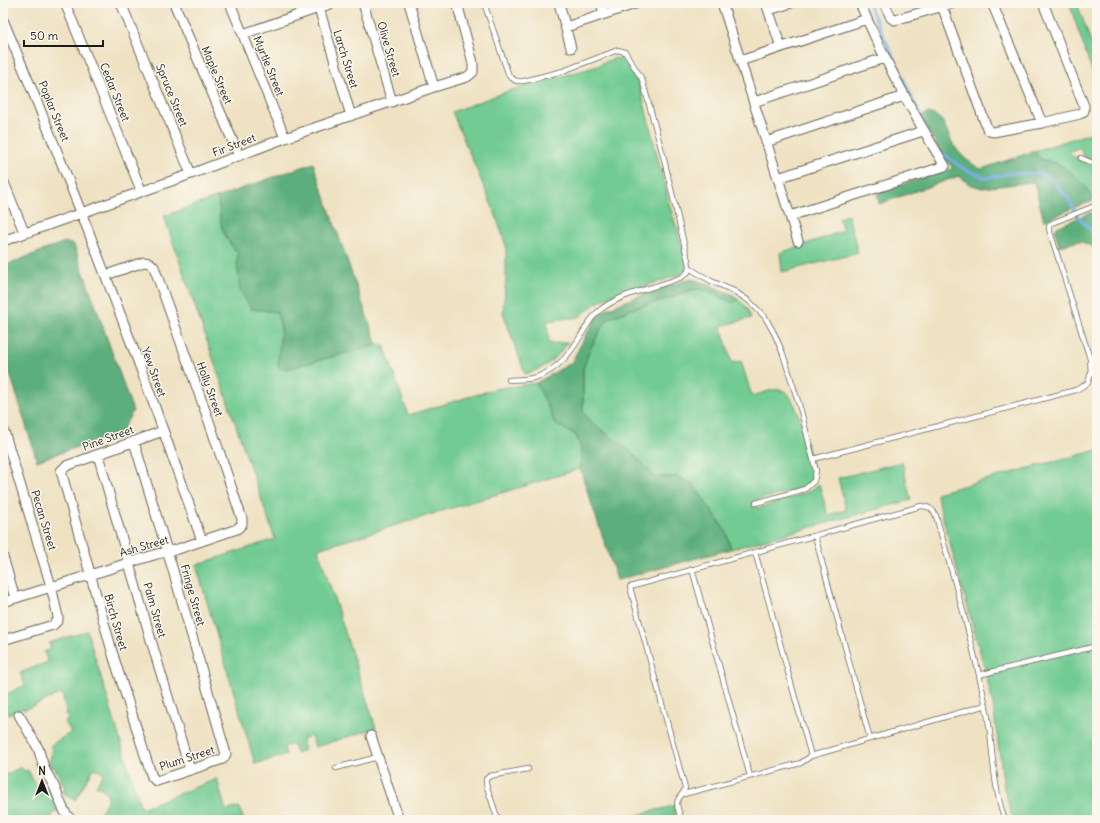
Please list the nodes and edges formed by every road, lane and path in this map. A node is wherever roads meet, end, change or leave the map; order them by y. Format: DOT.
graph roads {
  1 [pos="66,3"];
  2 [pos="120,3"];
  3 [pos="174,3"];
  4 [pos="230,3"];
  5 [pos="333,3"];
  6 [pos="363,3"];
  7 [pos="410,3"];
  8 [pos="457,3"];
  9 [pos="484,3"];
  10 [pos="559,3"];
  11 [pos="601,3"];
  12 [pos="638,3"];
  13 [pos="722,3"];
  14 [pos="791,3"];
  15 [pos="860,3"];
  16 [pos="884,3"];
  17 [pos="954,3"];
  18 [pos="992,3"];
  19 [pos="1043,3"];
  20 [pos="942,6"];
  21 [pos="768,7"];
  22 [pos="319,8"];
  23 [pos="604,14"];
  24 [pos="3,20"];
  25 [pos="867,20"];
  26 [pos="566,27"];
  27 [pos="243,34"];
  28 [pos="781,47"];
  29 [pos="571,48"];
  30 [pos="884,58"];
  31 [pos="740,60"];
  32 [pos="434,87"];
  33 [pos="904,96"];
  34 [pos="392,102"];
  35 [pos="754,102"];
  36 [pos="351,116"];
  37 [pos="1042,123"];
  38 [pos="923,131"];
  39 [pos="285,138"];
  40 [pos="766,142"];
  41 [pos="239,156"];
  42 [pos="1080,158"];
  43 [pos="1097,165"];
  44 [pos="191,174"];
  45 [pos="778,178"];
  46 [pos="4,185"];
  47 [pos="141,190"];
  48 [pos="1097,205"];
  49 [pos="80,213"];
  50 [pos="790,216"];
  51 [pos="24,232"];
  52 [pos="3,240"];
  53 [pos="798,241"];
  54 [pos="689,268"];
  55 [pos="106,275"];
  56 [pos="509,380"];
  57 [pos="3,428"];
  58 [pos="163,431"];
  59 [pos="134,442"];
  60 [pos="98,455"];
  61 [pos="813,459"];
  62 [pos="62,469"];
  63 [pos="756,503"];
  64 [pos="242,524"];
  65 [pos="815,536"];
  66 [pos="202,541"];
  67 [pos="167,552"];
  68 [pos="755,552"];
  69 [pos="3,557"];
  70 [pos="129,563"];
  71 [pos="692,569"];
  72 [pos="90,575"];
  73 [pos="51,586"];
  74 [pos="15,598"];
  75 [pos="3,602"];
  76 [pos="3,640"];
  77 [pos="1097,646"];
  78 [pos="979,675"];
  79 [pos="986,705"];
  80 [pos="19,716"];
  81 [pos="371,736"];
  82 [pos="870,739"];
  83 [pos="226,756"];
  84 [pos="811,756"];
  85 [pos="378,757"];
  86 [pos="336,768"];
  87 [pos="528,769"];
  88 [pos="190,770"];
  89 [pos="750,776"];
  90 [pos="155,780"];
  91 [pos="684,794"];
  92 [pos="71,820"];
  93 [pos="399,820"];
  94 [pos="498,820"];
  95 [pos="682,820"];
  96 [pos="1005,820"];
  1 -- 47 [label="street, Cedar Street"];
  2 -- 44 [label="street, Spruce Street"];
  3 -- 41 [label="street, Maple Street"];
  4 -- 27 [label="street, Myrtle Street"];
  5 -- 22 [label="street"];
  6 -- 34 [label="street, Olive Street"];
  7 -- 32 [label="street"];
  8 -- 32 [label="street, Fir Street"];
  9 -- 54 [label="lane"];
  10 -- 26 [label="street"];
  11 -- 23 [label="street"];
  12 -- 23 [label="street"];
  13 -- 31 [label="street"];
  14 -- 21 [label="street"];
  15 -- 25 [label="street"];
  16 -- 20 [label="street"];
  17 -- 20 [label="street"];
  18 -- 37 [label="street"];
  19 -- 37 [label="street"];
  20 -- 37 [label="street"];
  21 -- 28 [label="street"];
  22 -- 27 [label="street"];
  22 -- 36 [label="street, Larch Street"];
  23 -- 26 [label="street"];
  24 -- 49 [label="street, Poplar Street"];
  25 -- 28 [label="street"];
  25 -- 30 [label="street"];
  26 -- 29 [label="street"];
  27 -- 39 [label="street, Myrtle Street"];
  28 -- 31 [label="street"];
  30 -- 33 [label="street"];
  30 -- 35 [label="street"];
  31 -- 35 [label="street"];
  32 -- 34 [label="street, Fir Street"];
  33 -- 38 [label="street"];
  33 -- 40 [label="street"];
  34 -- 36 [label="street, Fir Street"];
  35 -- 40 [label="street"];
  36 -- 39 [label="street, Fir Street"];
  38 -- 45 [label="street"];
  38 -- 50 [label="street"];
  39 -- 41 [label="street, Fir Street"];
  40 -- 45 [label="street"];
  41 -- 44 [label="street, Fir Street"];
  42 -- 43 [label="lane"];
  44 -- 47 [label="street, Fir Street"];
  45 -- 50 [label="street"];
  46 -- 51 [label="street"];
  47 -- 49 [label="street, Fir Street"];
  48 -- 61 [label="lane"];
  49 -- 51 [label="street, Fir Street"];
  49 -- 55 [label="street, Yew Street"];
  50 -- 53 [label="street"];
  51 -- 52 [label="street, Fir Street"];
  54 -- 56 [label="lane"];
  54 -- 61 [label="lane"];
  55 -- 58 [label="street, Yew Street"];
  55 -- 64 [label="street, Holly Street"];
  57 -- 73 [label="street, Pecan Street"];
  58 -- 59 [label="street, Pine Street"];
  58 -- 66 [label="street, Yew Street"];
  59 -- 60 [label="street, Pine Street"];
  59 -- 67 [label="street, Fringe Street"];
  60 -- 62 [label="street, Pine Street"];
  60 -- 70 [label="street, Palm Street"];
  61 -- 63 [label="lane"];
  62 -- 72 [label="street, Birch Street"];
  64 -- 66 [label="street, Ash Street"];
  65 -- 68 [label="lane"];
  65 -- 78 [label="lane"];
  65 -- 82 [label="lane"];
  66 -- 67 [label="street, Ash Street"];
  67 -- 70 [label="street, Ash Street"];
  67 -- 83 [label="street, Fringe Street"];
  68 -- 71 [label="lane"];
  68 -- 84 [label="lane"];
  69 -- 74 [label="street"];
  70 -- 72 [label="street, Ash Street"];
  70 -- 88 [label="street, Palm Street"];
  71 -- 89 [label="lane"];
  71 -- 91 [label="lane"];
  72 -- 73 [label="street, Ash Street"];
  72 -- 90 [label="street, Birch Street"];
  73 -- 74 [label="street, Ash Street"];
  73 -- 76 [label="street, Pecan Street"];
  74 -- 75 [label="street, Ash Street"];
  77 -- 78 [label="lane"];
  78 -- 79 [label="lane"];
  79 -- 82 [label="lane"];
  79 -- 96 [label="lane"];
  80 -- 92 [label="street"];
  81 -- 85 [label="street"];
  82 -- 84 [label="lane"];
  83 -- 88 [label="street, Plum Street"];
  84 -- 89 [label="lane"];
  85 -- 86 [label="lane"];
  85 -- 93 [label="street"];
  87 -- 94 [label="lane"];
  88 -- 90 [label="street, Plum Street"];
  89 -- 91 [label="lane"];
  91 -- 95 [label="lane"];
}
